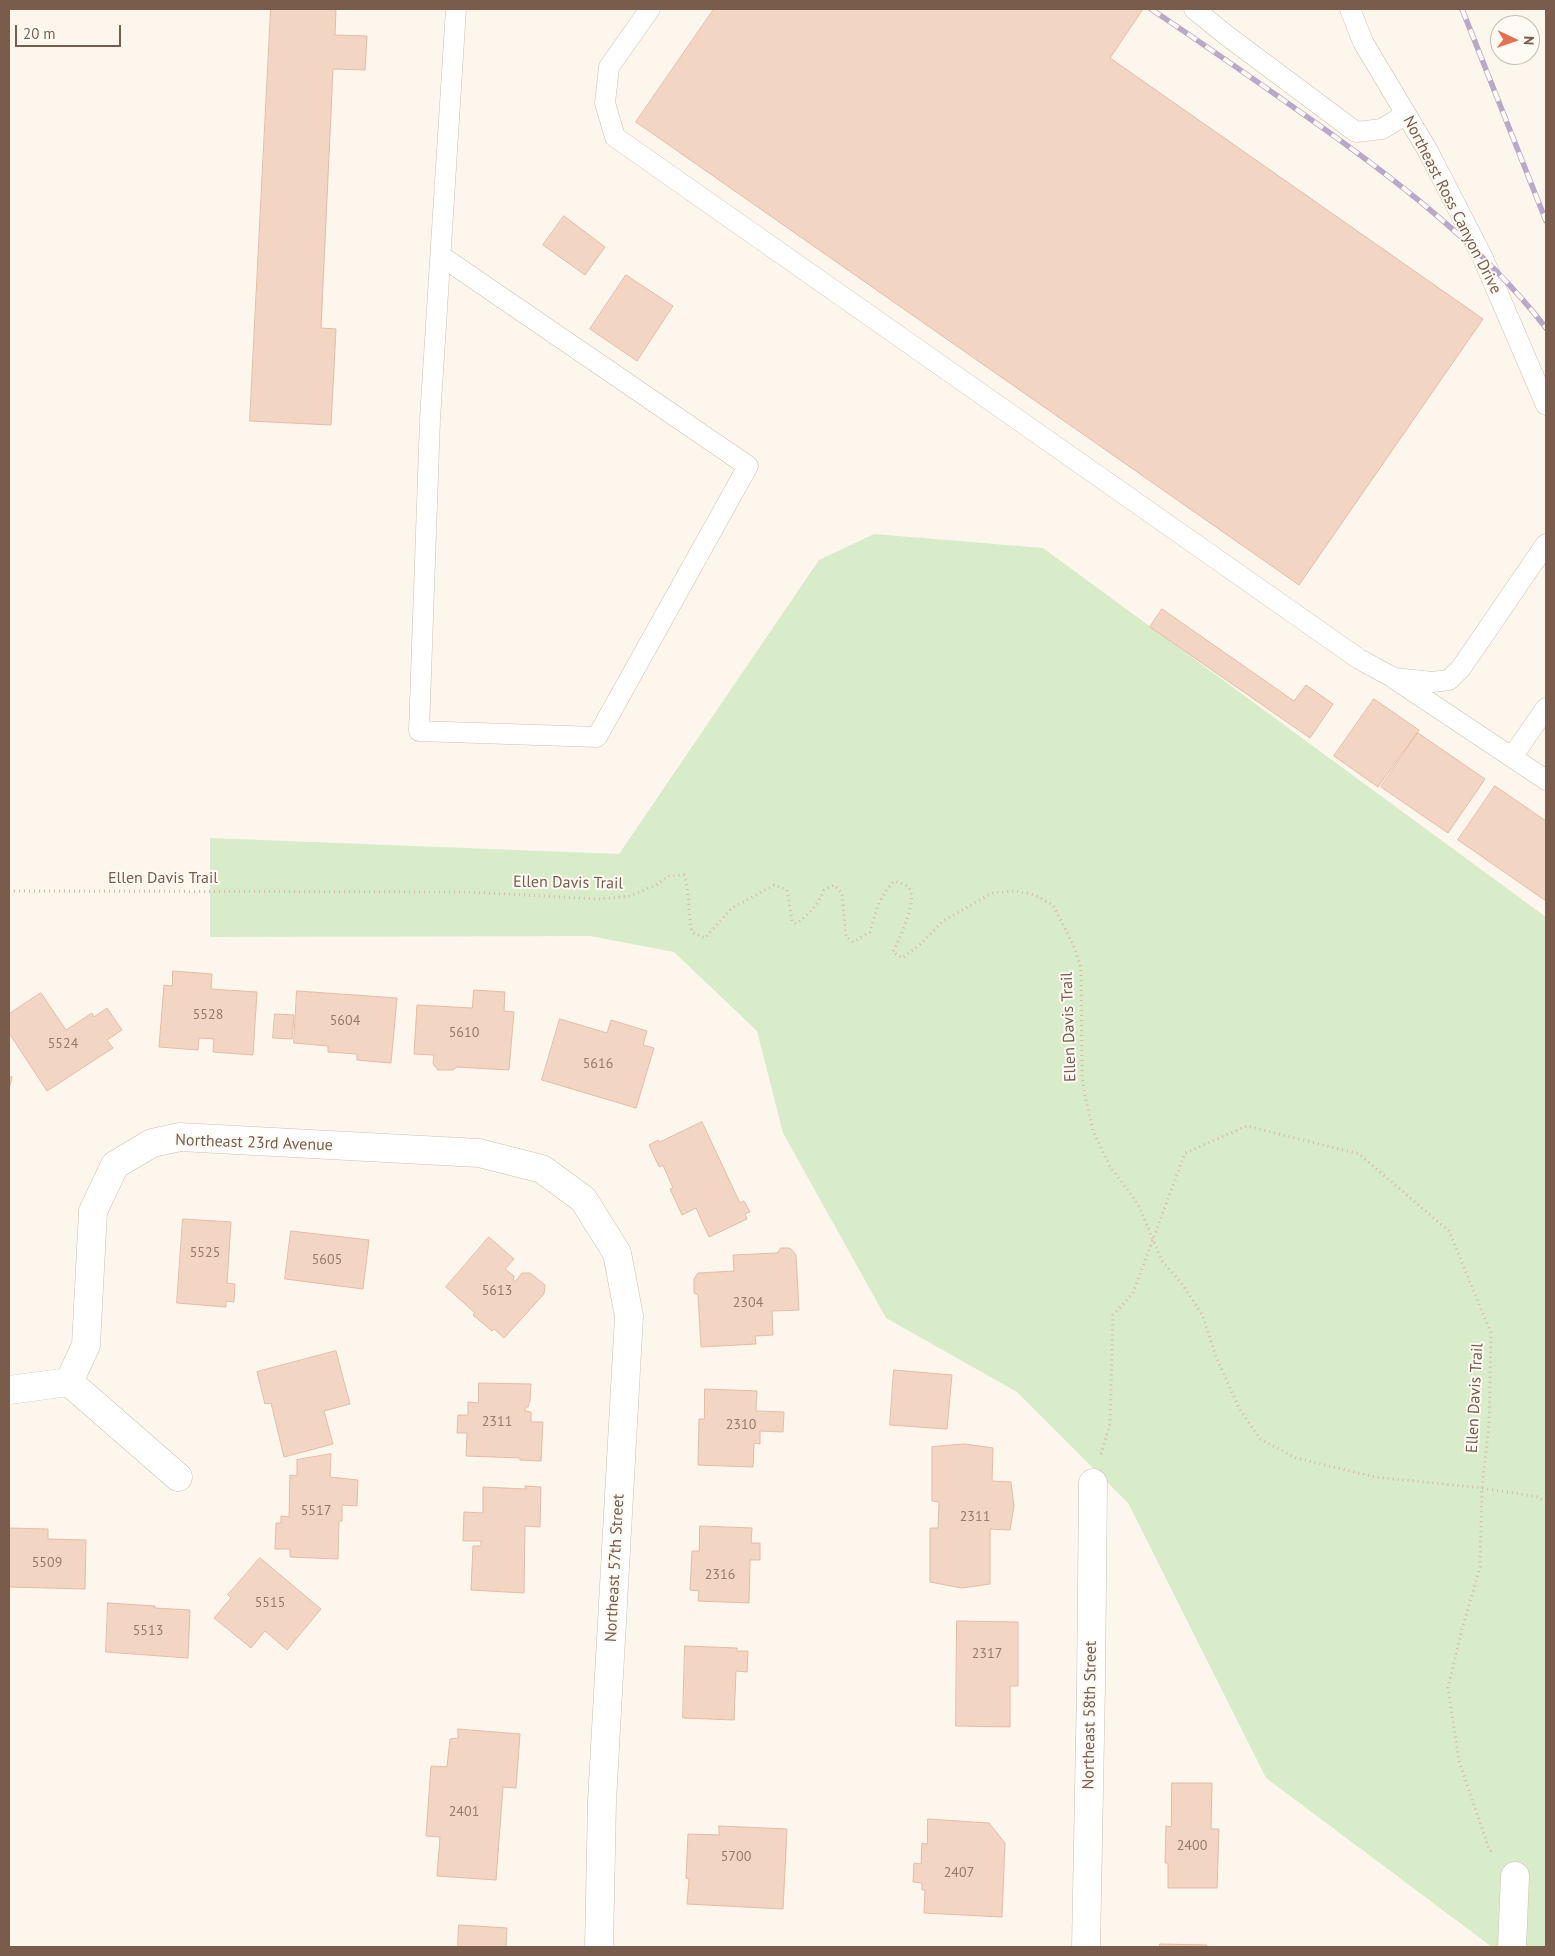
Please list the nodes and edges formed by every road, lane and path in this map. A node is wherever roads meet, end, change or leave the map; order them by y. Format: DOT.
graph roads {
  1 [pos="456,9"];
  2 [pos="650,9"];
  3 [pos="1194,9"];
  4 [pos="1350,9"];
  5 [pos="1406,114"];
  6 [pos="441,256"];
  7 [pos="1546,405"];
  8 [pos="1546,544"];
  9 [pos="1394,678"];
  10 [pos="1546,708"];
  11 [pos="1512,757"];
  12 [pos="1546,780"];
  13 [pos="9,891"];
  14 [pos="583,1199"];
  15 [pos="1152,1239"];
  16 [pos="69,1382"];
  17 [pos="9,1390"];
  18 [pos="178,1477"];
  19 [pos="1093,1483"];
  20 [pos="1482,1488"];
  21 [pos="1546,1502"];
  22 [pos="1515,1876"];
  23 [pos="599,1947"];
  24 [pos="1086,1947"];
  25 [pos="1512,1947"];
  1 -- 6 [label="lane"];
  2 -- 9 [label="lane"];
  3 -- 5 [label="lane"];
  4 -- 5 [label="lane, Northeast Ross Canyon Drive"];
  5 -- 7 [label="lane, Northeast Ross Canyon Drive"];
  6 -- 6 [label="lane"];
  8 -- 9 [label="lane"];
  9 -- 11 [label="lane"];
  10 -- 11 [label="lane"];
  11 -- 12 [label="lane"];
  13 -- 15 [label="path, Ellen Davis Trail"];
  14 -- 16 [label="street, Northeast 23rd Avenue"];
  14 -- 23 [label="street, Northeast 57th Street"];
  15 -- 19 [label="path, Ellen Davis Trail"];
  15 -- 20 [label="path, Ellen Davis Trail"];
  15 -- 20 [label="path, Ellen Davis Trail"];
  16 -- 17 [label="street"];
  16 -- 18 [label="street"];
  19 -- 24 [label="street, Northeast 58th Street"];
  20 -- 21 [label="path, Ellen Davis Trail"];
  20 -- 22 [label="path, Ellen Davis Trail"];
  22 -- 25 [label="street"];
}
